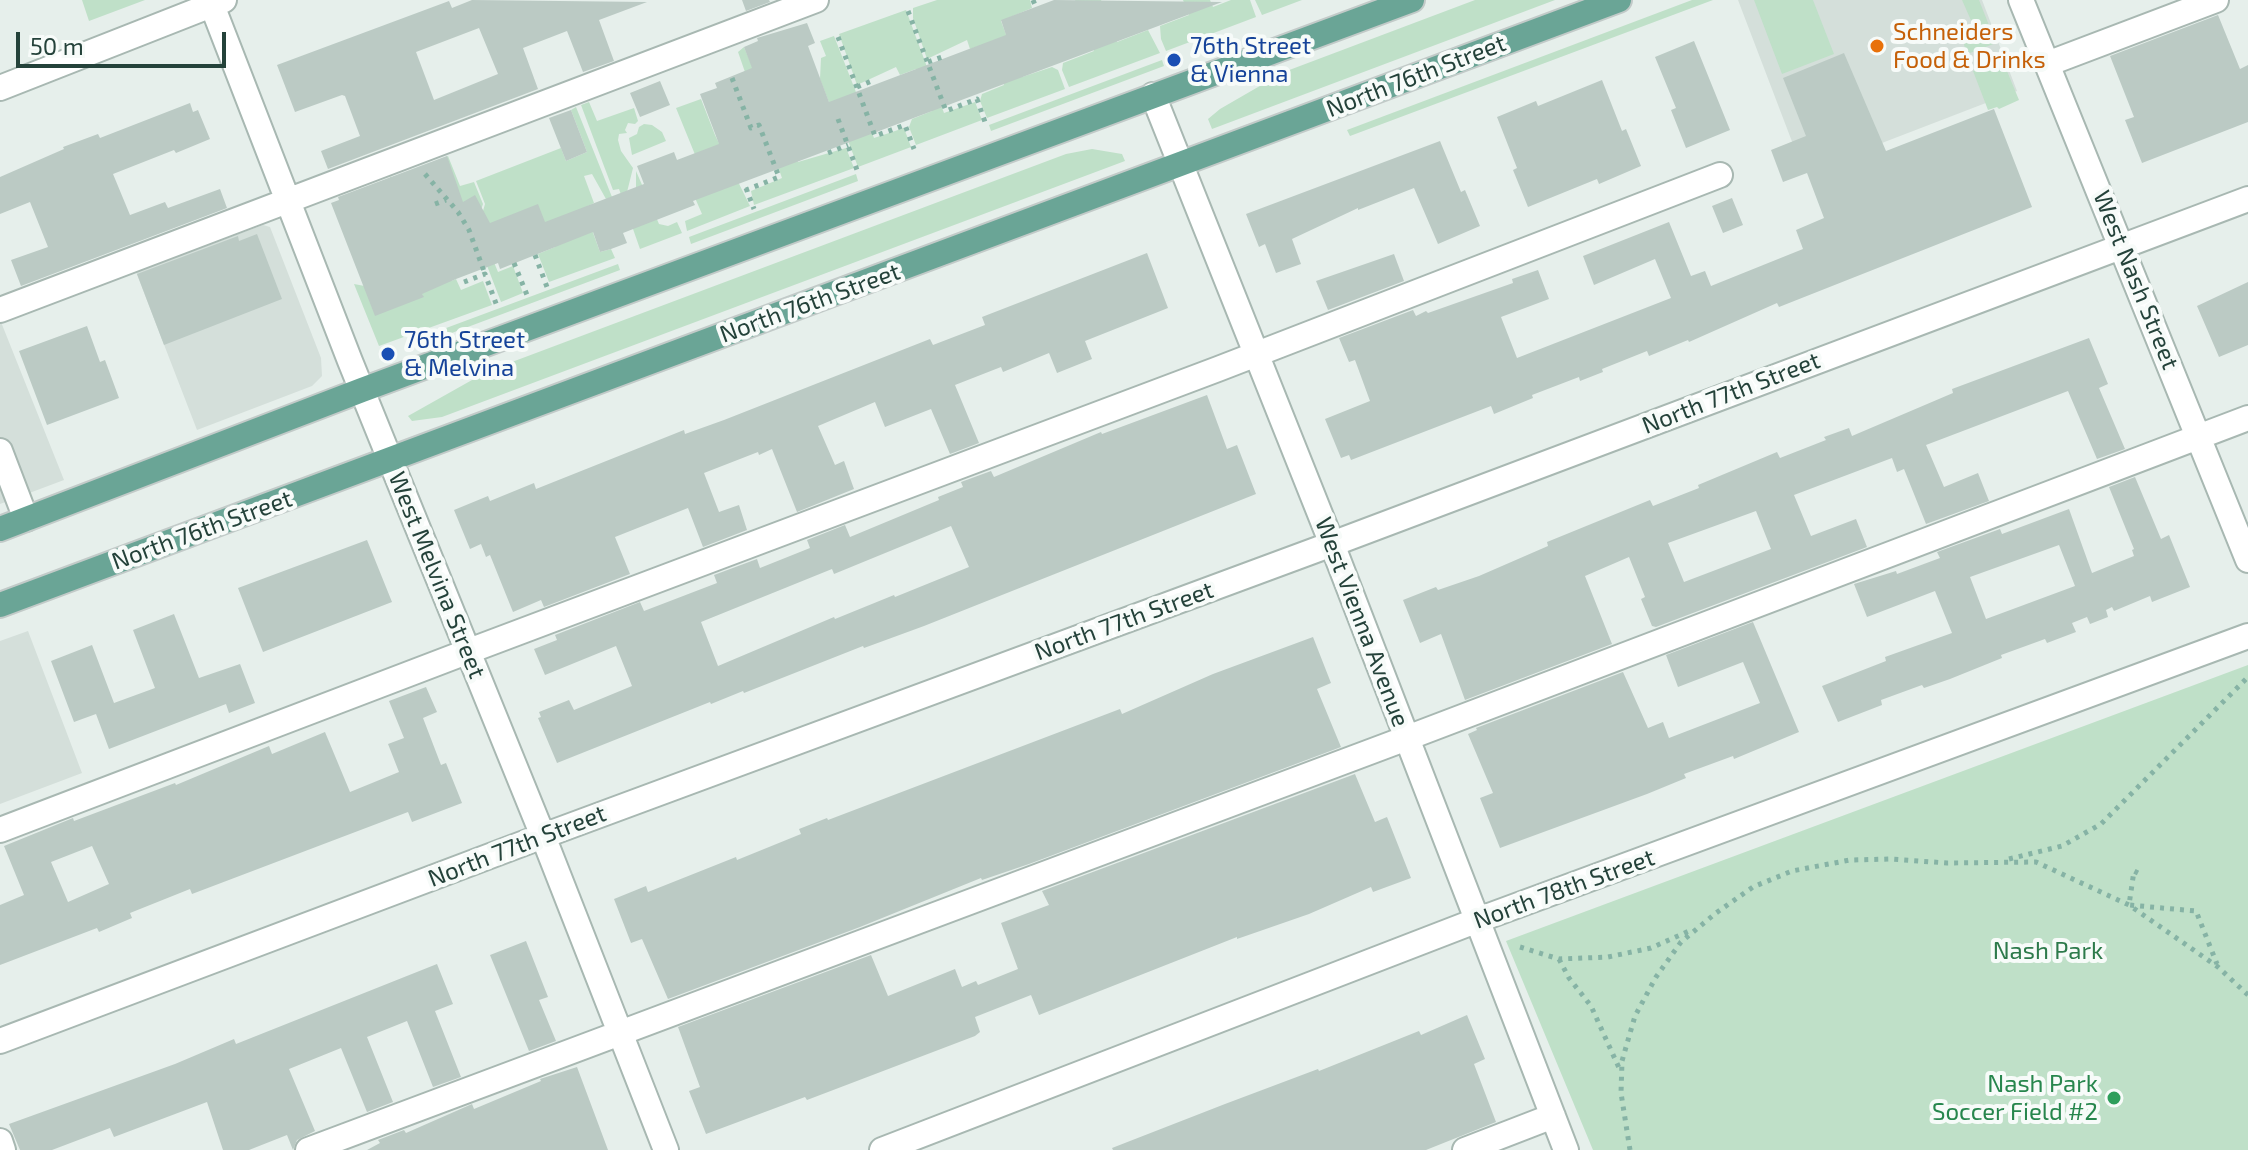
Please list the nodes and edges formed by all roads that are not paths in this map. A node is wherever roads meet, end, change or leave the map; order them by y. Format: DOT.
graph roads {
  1 [pos="816,0"];
  2 [pos="1412,0"];
  3 [pos="1619,0"];
  4 [pos="2021,0"];
  5 [pos="2216,0"];
  6 [pos="215,2"];
  7 [pos="2047,64"];
  8 [pos="0,88"];
  9 [pos="1153,95"];
  10 [pos="1180,166"];
  11 [pos="1720,175"];
  12 [pos="287,199"];
  13 [pos="2248,199"];
  14 [pos="2122,246"];
  15 [pos="0,310"];
  16 [pos="1256,354"];
  17 [pos="362,390"];
  18 [pos="2248,418"];
  19 [pos="2198,436"];
  20 [pos="0,451"];
  21 [pos="390,460"];
  22 [pos="26,519"];
  23 [pos="0,529"];
  24 [pos="1332,544"];
  25 [pos="2248,560"];
  26 [pos="0,605"];
  27 [pos="2248,636"];
  28 [pos="469,651"];
  29 [pos="1407,738"];
  30 [pos="0,830"];
  31 [pos="543,836"];
  32 [pos="1478,920"];
  33 [pos="620,1033"];
  34 [pos="0,1041"];
  35 [pos="1553,1116"];
  36 [pos="0,1141"];
  37 [pos="3,1150"];
  38 [pos="308,1150"];
  39 [pos="666,1150"];
  40 [pos="882,1150"];
  41 [pos="1465,1150"];
  42 [pos="1566,1150"];
  1 -- 12 [label="street"];
  2 -- 9 [label="main road"];
  3 -- 10 [label="main road, North 76th Street"];
  4 -- 7 [label="street, West Nash Street"];
  5 -- 7 [label="street"];
  6 -- 8 [label="street"];
  6 -- 12 [label="street, West Melvina Street"];
  7 -- 14 [label="street, West Nash Street"];
  9 -- 10 [label="street, West Vienna Avenue"];
  9 -- 17 [label="main road"];
  10 -- 16 [label="street, West Vienna Avenue"];
  10 -- 21 [label="main road, North 76th Street"];
  11 -- 16 [label="street"];
  12 -- 15 [label="street"];
  12 -- 17 [label="street, West Melvina Street"];
  13 -- 14 [label="street, North 77th Street"];
  14 -- 19 [label="street, West Nash Street"];
  14 -- 24 [label="street, North 77th Street"];
  16 -- 24 [label="street, West Vienna Avenue"];
  16 -- 28 [label="street"];
  17 -- 21 [label="street, West Melvina Street"];
  17 -- 22 [label="main road"];
  18 -- 19 [label="street"];
  19 -- 25 [label="street, West Nash Street"];
  19 -- 29 [label="street"];
  20 -- 22 [label="street"];
  21 -- 26 [label="main road, North 76th Street"];
  21 -- 28 [label="street, West Melvina Street"];
  22 -- 23 [label="main road"];
  24 -- 29 [label="street, West Vienna Avenue"];
  24 -- 31 [label="street, North 77th Street"];
  27 -- 32 [label="street, North 78th Street"];
  28 -- 30 [label="street"];
  28 -- 31 [label="street, West Melvina Street"];
  29 -- 32 [label="street, West Vienna Avenue"];
  29 -- 33 [label="street"];
  31 -- 33 [label="street, West Melvina Street"];
  31 -- 34 [label="street, North 77th Street"];
  32 -- 35 [label="street, West Vienna Avenue"];
  32 -- 40 [label="street, North 78th Street"];
  33 -- 38 [label="street"];
  33 -- 39 [label="street, West Melvina Street"];
  35 -- 41 [label="street"];
  35 -- 42 [label="street, West Vienna Avenue"];
  36 -- 37 [label="street"];
}
